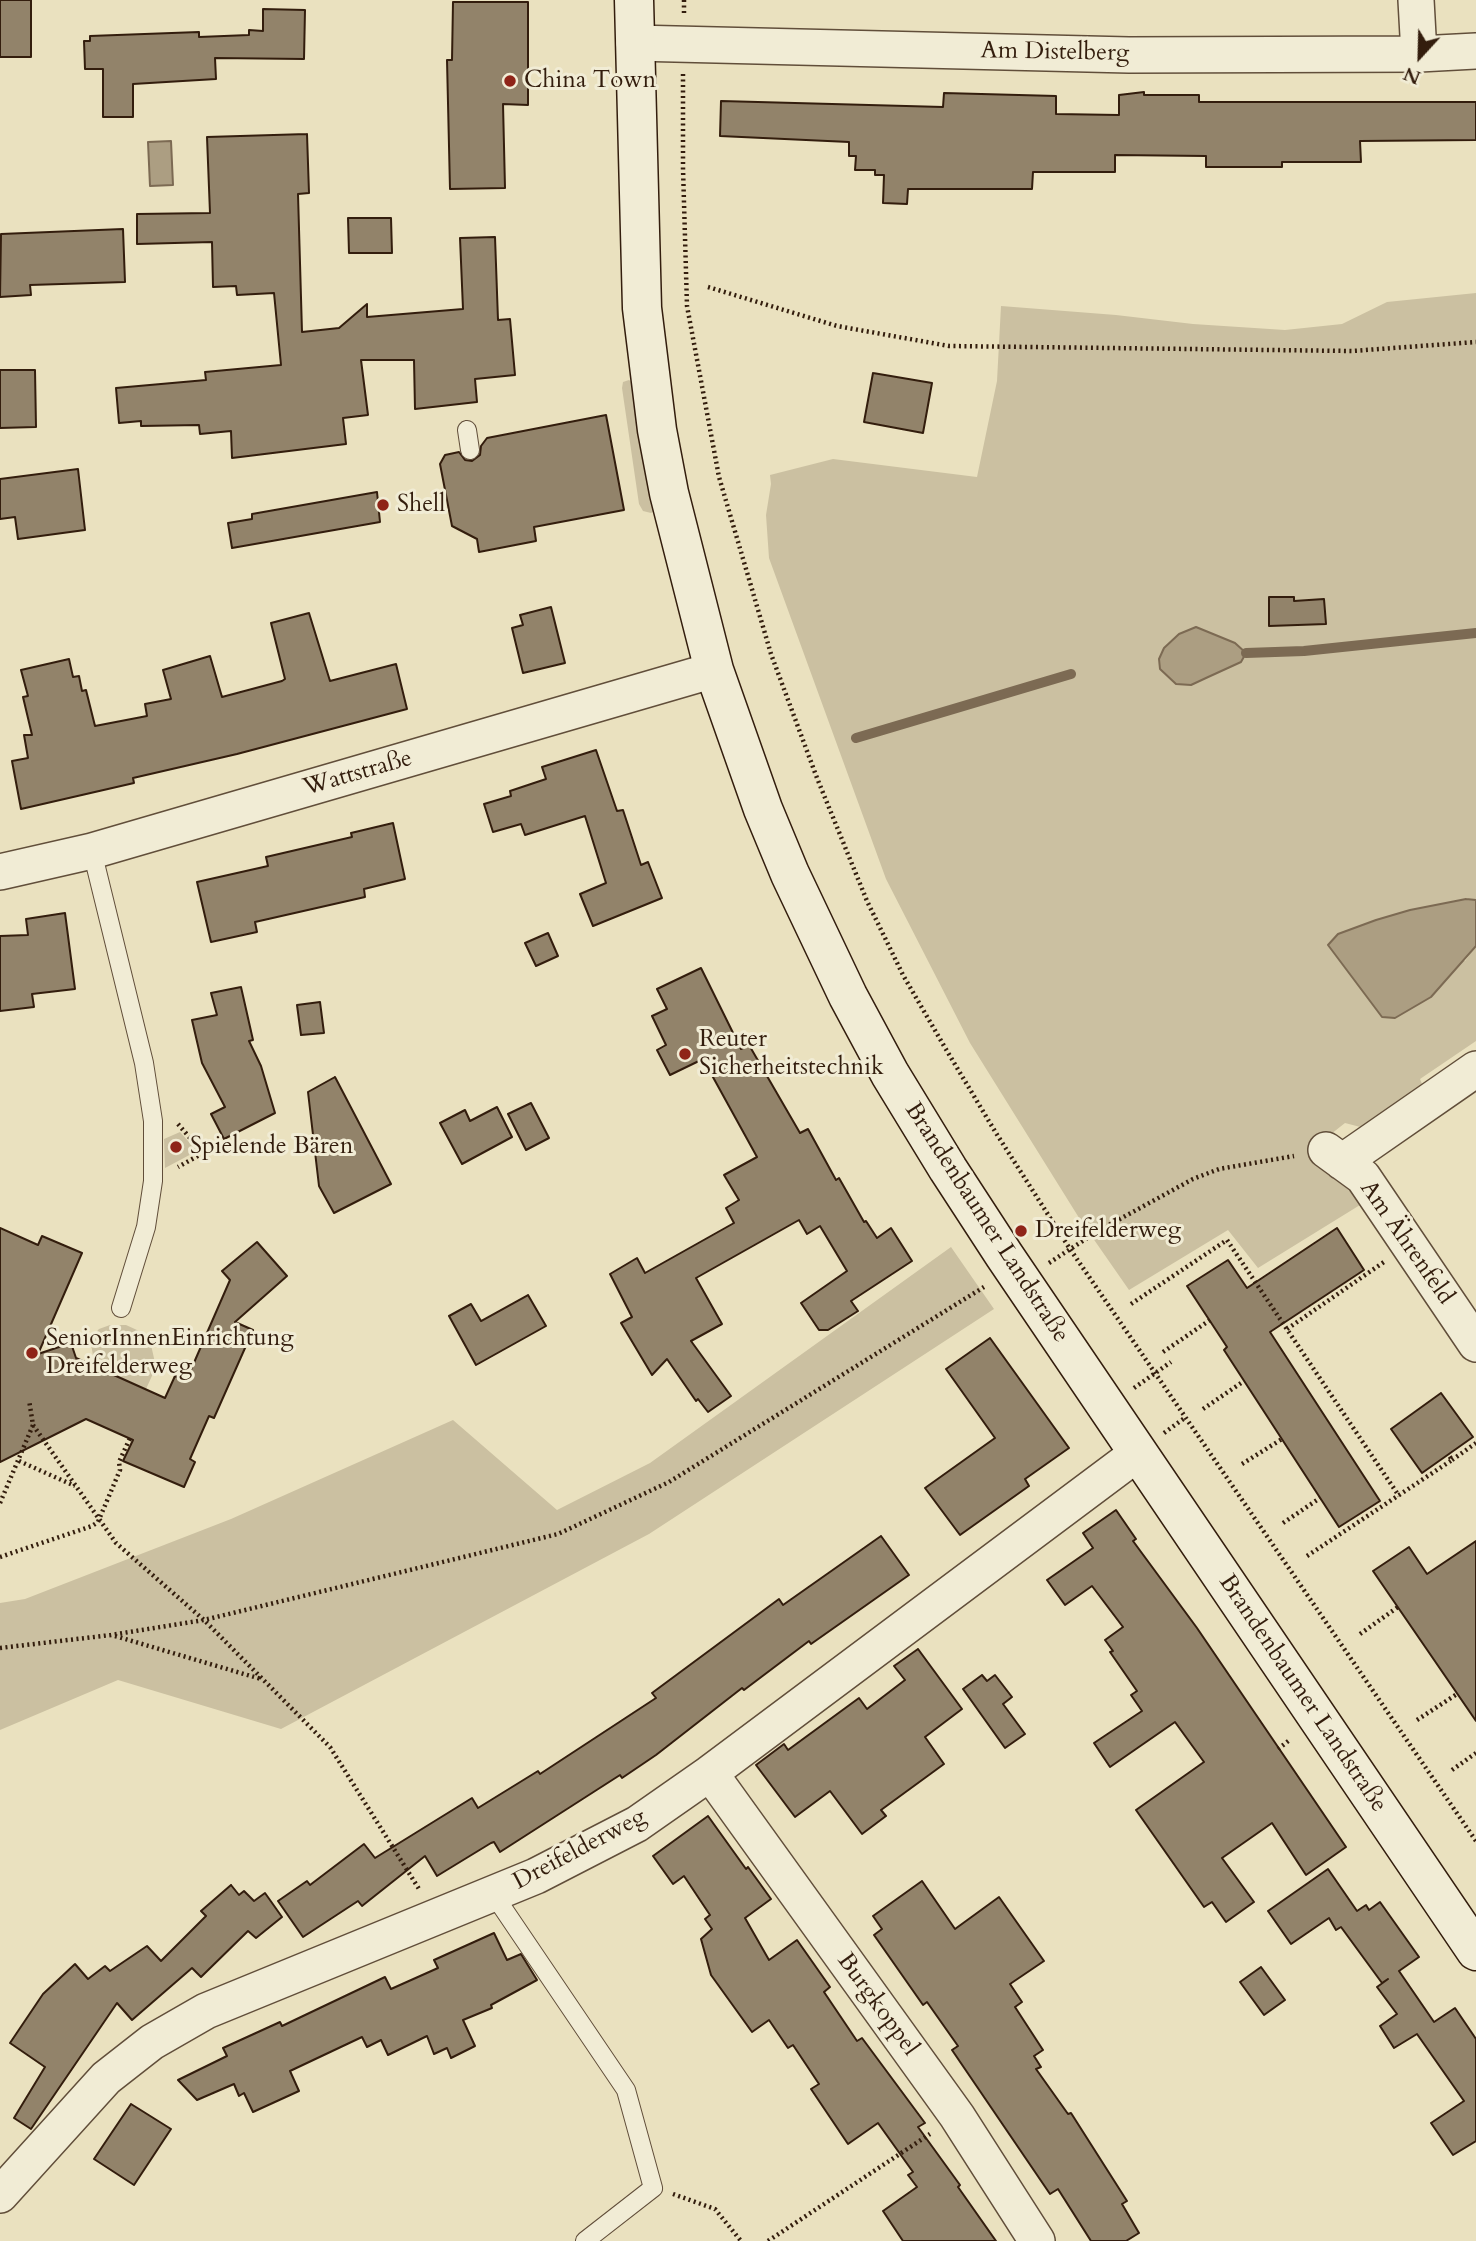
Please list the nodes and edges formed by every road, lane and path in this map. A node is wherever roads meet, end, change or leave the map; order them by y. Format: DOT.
graph roads {
  1 [pos="634,0"];
  2 [pos="684,0"];
  3 [pos="1416,0"];
  4 [pos="634,43"];
  5 [pos="684,44"];
  6 [pos="1476,51"];
  7 [pos="1419,54"];
  8 [pos="708,287"];
  9 [pos="1476,342"];
  10 [pos="467,430"];
  11 [pos="470,450"];
  12 [pos="714,670"];
  13 [pos="92,851"];
  14 [pos="0,872"];
  15 [pos="1476,1069"];
  16 [pos="1334,1156"];
  17 [pos="1070,1249"];
  18 [pos="1045,1267"];
  19 [pos="1374,1271"];
  20 [pos="985,1286"];
  21 [pos="1335,1289"];
  22 [pos="1339,1295"];
  23 [pos="1131,1304"];
  24 [pos="121,1308"];
  25 [pos="1210,1320"];
  26 [pos="1287,1329"];
  27 [pos="1476,1344"];
  28 [pos="1163,1352"];
  29 [pos="1171,1362"];
  30 [pos="1156,1373"];
  31 [pos="1244,1381"];
  32 [pos="29,1400"];
  33 [pos="1203,1409"];
  34 [pos="33,1425"];
  35 [pos="130,1438"];
  36 [pos="1282,1439"];
  37 [pos="1476,1443"];
  38 [pos="1138,1453"];
  39 [pos="1448,1454"];
  40 [pos="19,1461"];
  41 [pos="1452,1461"];
  42 [pos="1242,1464"];
  43 [pos="76,1486"];
  44 [pos="1399,1496"];
  45 [pos="1320,1498"];
  46 [pos="0,1503"];
  47 [pos="100,1520"];
  48 [pos="1283,1523"];
  49 [pos="1307,1556"];
  50 [pos="0,1557"];
  51 [pos="1398,1607"];
  52 [pos="204,1620"];
  53 [pos="1360,1634"];
  54 [pos="111,1635"];
  55 [pos="0,1648"];
  56 [pos="262,1679"];
  57 [pos="1457,1693"];
  58 [pos="1417,1720"];
  59 [pos="1295,1737"];
  60 [pos="1278,1749"];
  61 [pos="1476,1753"];
  62 [pos="1452,1770"];
  63 [pos="710,1773"];
  64 [pos="1476,1840"];
  65 [pos="494,1895"];
  66 [pos="437,1916"];
  67 [pos="1476,1951"];
  68 [pos="957,2116"];
  69 [pos="653,2188"];
  70 [pos="0,2195"];
  71 [pos="585,2241"];
  72 [pos="741,2241"];
  73 [pos="768,2241"];
  74 [pos="1037,2241"];
  1 -- 4 [label="main road, Brandenbaumer Landstraße"];
  2 -- 5 [label="path"];
  3 -- 7 [label="street"];
  4 -- 5 [label="street, Am Distelberg"];
  4 -- 12 [label="main road, Brandenbaumer Landstraße"];
  5 -- 7 [label="street, Am Distelberg"];
  5 -- 17 [label="path"];
  6 -- 7 [label="street, Am Distelberg"];
  8 -- 9 [label="path"];
  10 -- 11 [label="lane"];
  12 -- 13 [label="street, Wattstraße"];
  12 -- 38 [label="main road, Brandenbaumer Landstraße"];
  13 -- 14 [label="street, Wattstraße"];
  13 -- 24 [label="lane"];
  15 -- 16 [label="street"];
  16 -- 17 [label="path"];
  16 -- 27 [label="street, Am Ährenfeld"];
  17 -- 18 [label="path"];
  17 -- 30 [label="path"];
  19 -- 22 [label="path"];
  20 -- 52 [label="path"];
  21 -- 22 [label="path"];
  22 -- 26 [label="path"];
  23 -- 26 [label="path"];
  25 -- 28 [label="path"];
  26 -- 44 [label="path"];
  29 -- 30 [label="path"];
  30 -- 64 [label="path"];
  31 -- 33 [label="path"];
  32 -- 34 [label="path"];
  34 -- 40 [label="path"];
  34 -- 43 [label="path"];
  35 -- 47 [label="path"];
  36 -- 42 [label="path"];
  37 -- 41 [label="path"];
  38 -- 63 [label="street, Dreifelderweg"];
  38 -- 67 [label="main road, Brandenbaumer Landstraße"];
  39 -- 41 [label="path"];
  40 -- 43 [label="path"];
  40 -- 46 [label="path"];
  41 -- 44 [label="path"];
  43 -- 47 [label="path"];
  44 -- 49 [label="path"];
  45 -- 48 [label="path"];
  47 -- 50 [label="path"];
  47 -- 52 [label="path"];
  51 -- 53 [label="path"];
  52 -- 54 [label="path"];
  52 -- 56 [label="path"];
  54 -- 55 [label="path"];
  54 -- 56 [label="path"];
  56 -- 66 [label="path"];
  57 -- 58 [label="path"];
  59 -- 60 [label="path"];
  61 -- 62 [label="path"];
  63 -- 65 [label="street, Dreifelderweg"];
  63 -- 68 [label="street, Burgkoppel"];
  65 -- 66 [label="street, Dreifelderweg"];
  65 -- 69 [label="lane"];
  66 -- 70 [label="street, Dreifelderweg"];
  68 -- 73 [label="path"];
  68 -- 74 [label="street, Burgkoppel"];
  69 -- 71 [label="lane"];
  69 -- 72 [label="path"];
}
